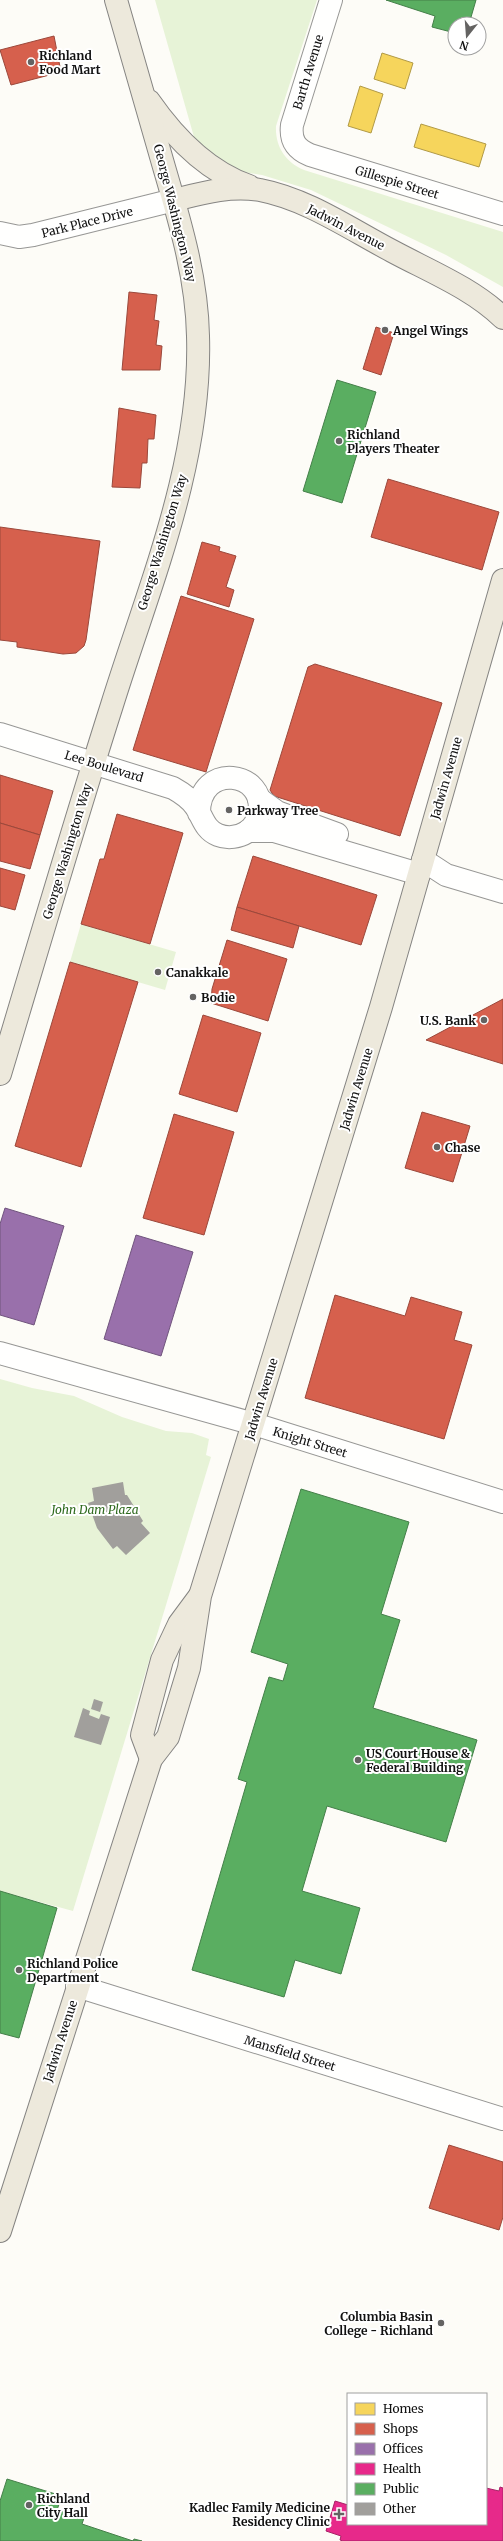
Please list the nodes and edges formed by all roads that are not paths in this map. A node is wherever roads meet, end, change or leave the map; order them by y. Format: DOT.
graph roads {
  1 [pos="116,0"];
  2 [pos="331,0"];
  3 [pos="143,91"];
  4 [pos="294,143"];
  5 [pos="260,190"];
  6 [pos="174,200"];
  7 [pos="503,214"];
  8 [pos="0,233"];
  9 [pos="503,318"];
  10 [pos="503,580"];
  11 [pos="0,734"];
  12 [pos="94,762"];
  13 [pos="259,799"];
  14 [pos="199,813"];
  15 [pos="248,831"];
  16 [pos="421,867"];
  17 [pos="503,892"];
  18 [pos="0,1074"];
  19 [pos="0,1353"];
  20 [pos="254,1424"];
  21 [pos="503,1502"];
  22 [pos="77,1986"];
  23 [pos="503,2119"];
  24 [pos="0,2232"];
  1 -- 3 [label="main road, George Washington Way"];
  2 -- 4 [label="street, Barth Avenue"];
  3 -- 5 [label="main road"];
  3 -- 6 [label="main road, George Washington Way"];
  4 -- 7 [label="street, Gillespie Street"];
  5 -- 6 [label="main road, Jadwin Avenue"];
  5 -- 9 [label="main road, Jadwin Avenue"];
  6 -- 8 [label="street, Park Place Drive"];
  6 -- 12 [label="main road, George Washington Way"];
  10 -- 16 [label="main road, Jadwin Avenue"];
  11 -- 12 [label="street, Lee Boulevard"];
  12 -- 14 [label="street, Lee Boulevard"];
  12 -- 18 [label="main road, George Washington Way"];
  13 -- 14 [label="street, Lee Boulevard"];
  13 -- 15 [label="street"];
  13 -- 16 [label="street, Lee Boulevard"];
  14 -- 15 [label="street, Lee Boulevard"];
  15 -- 16 [label="street, Lee Boulevard"];
  16 -- 17 [label="street, Lee Boulevard"];
  16 -- 20 [label="main road, Jadwin Avenue"];
  19 -- 20 [label="street, Knight Street"];
  20 -- 21 [label="street, Knight Street"];
  20 -- 22 [label="main road, Jadwin Avenue"];
  22 -- 23 [label="street, Mansfield Street"];
  22 -- 24 [label="main road, Jadwin Avenue"];
}
